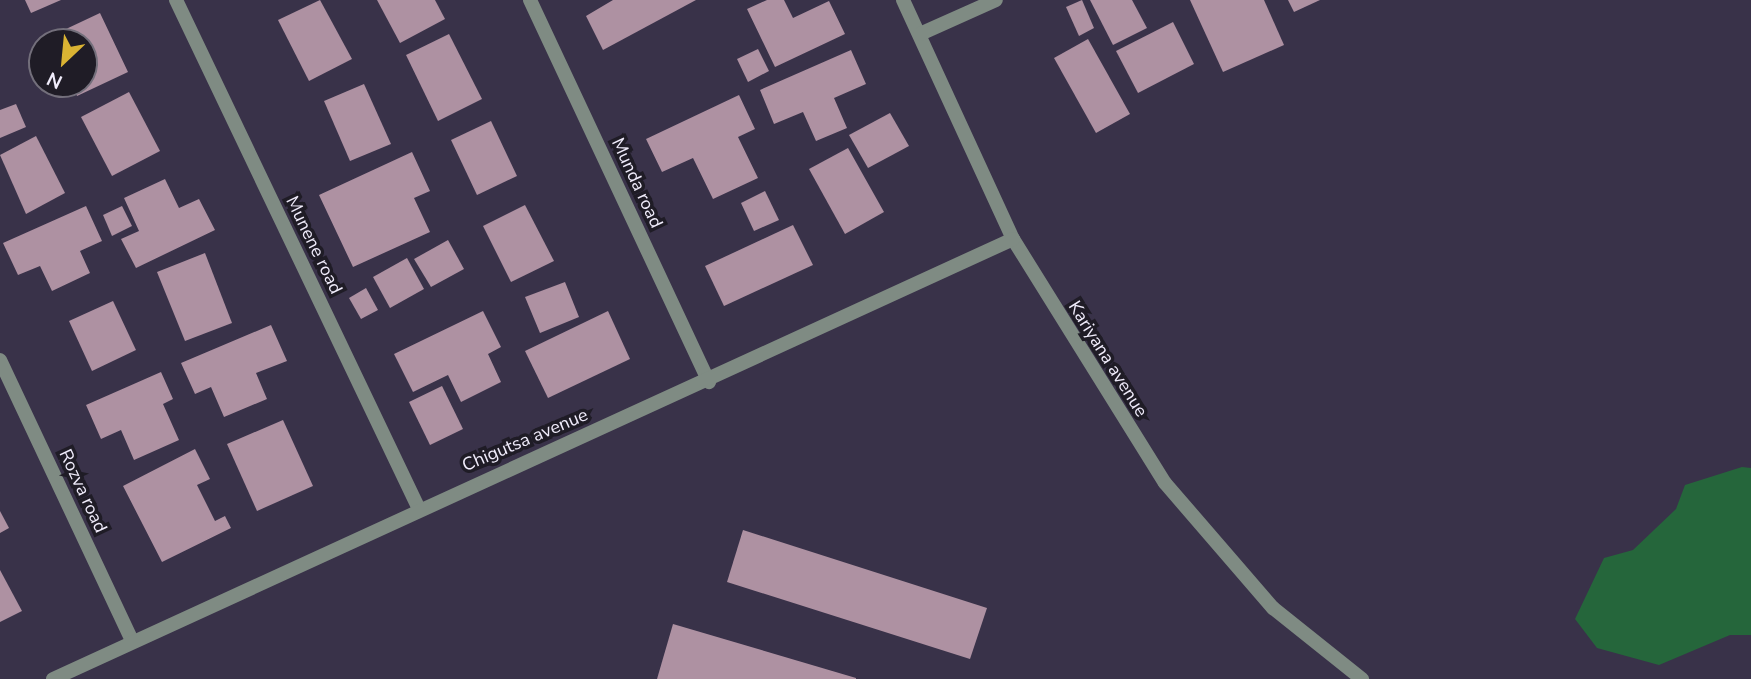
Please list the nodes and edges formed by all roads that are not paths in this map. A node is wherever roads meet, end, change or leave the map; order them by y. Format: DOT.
graph roads {
  1 [pos="176,0"];
  2 [pos="530,0"];
  3 [pos="903,0"];
  4 [pos="996,0"];
  5 [pos="919,34"];
  6 [pos="1013,239"];
  7 [pos="0,360"];
  8 [pos="709,382"];
  9 [pos="418,507"];
  10 [pos="131,639"];
  11 [pos="53,679"];
  12 [pos="1362,679"];
  1 -- 9 [label="street, Munene road"];
  2 -- 8 [label="street, Munda road"];
  3 -- 5 [label="street, Kariyana avenue"];
  4 -- 5 [label="street"];
  5 -- 6 [label="street, Kariyana avenue"];
  6 -- 8 [label="street, Chigutsa avenue"];
  6 -- 12 [label="street, Kariyana avenue"];
  7 -- 10 [label="street, Rozva road"];
  8 -- 9 [label="street, Chigutsa avenue"];
  9 -- 10 [label="street, Chigutsa avenue"];
  10 -- 11 [label="street, Chigutsa avenue"];
}
